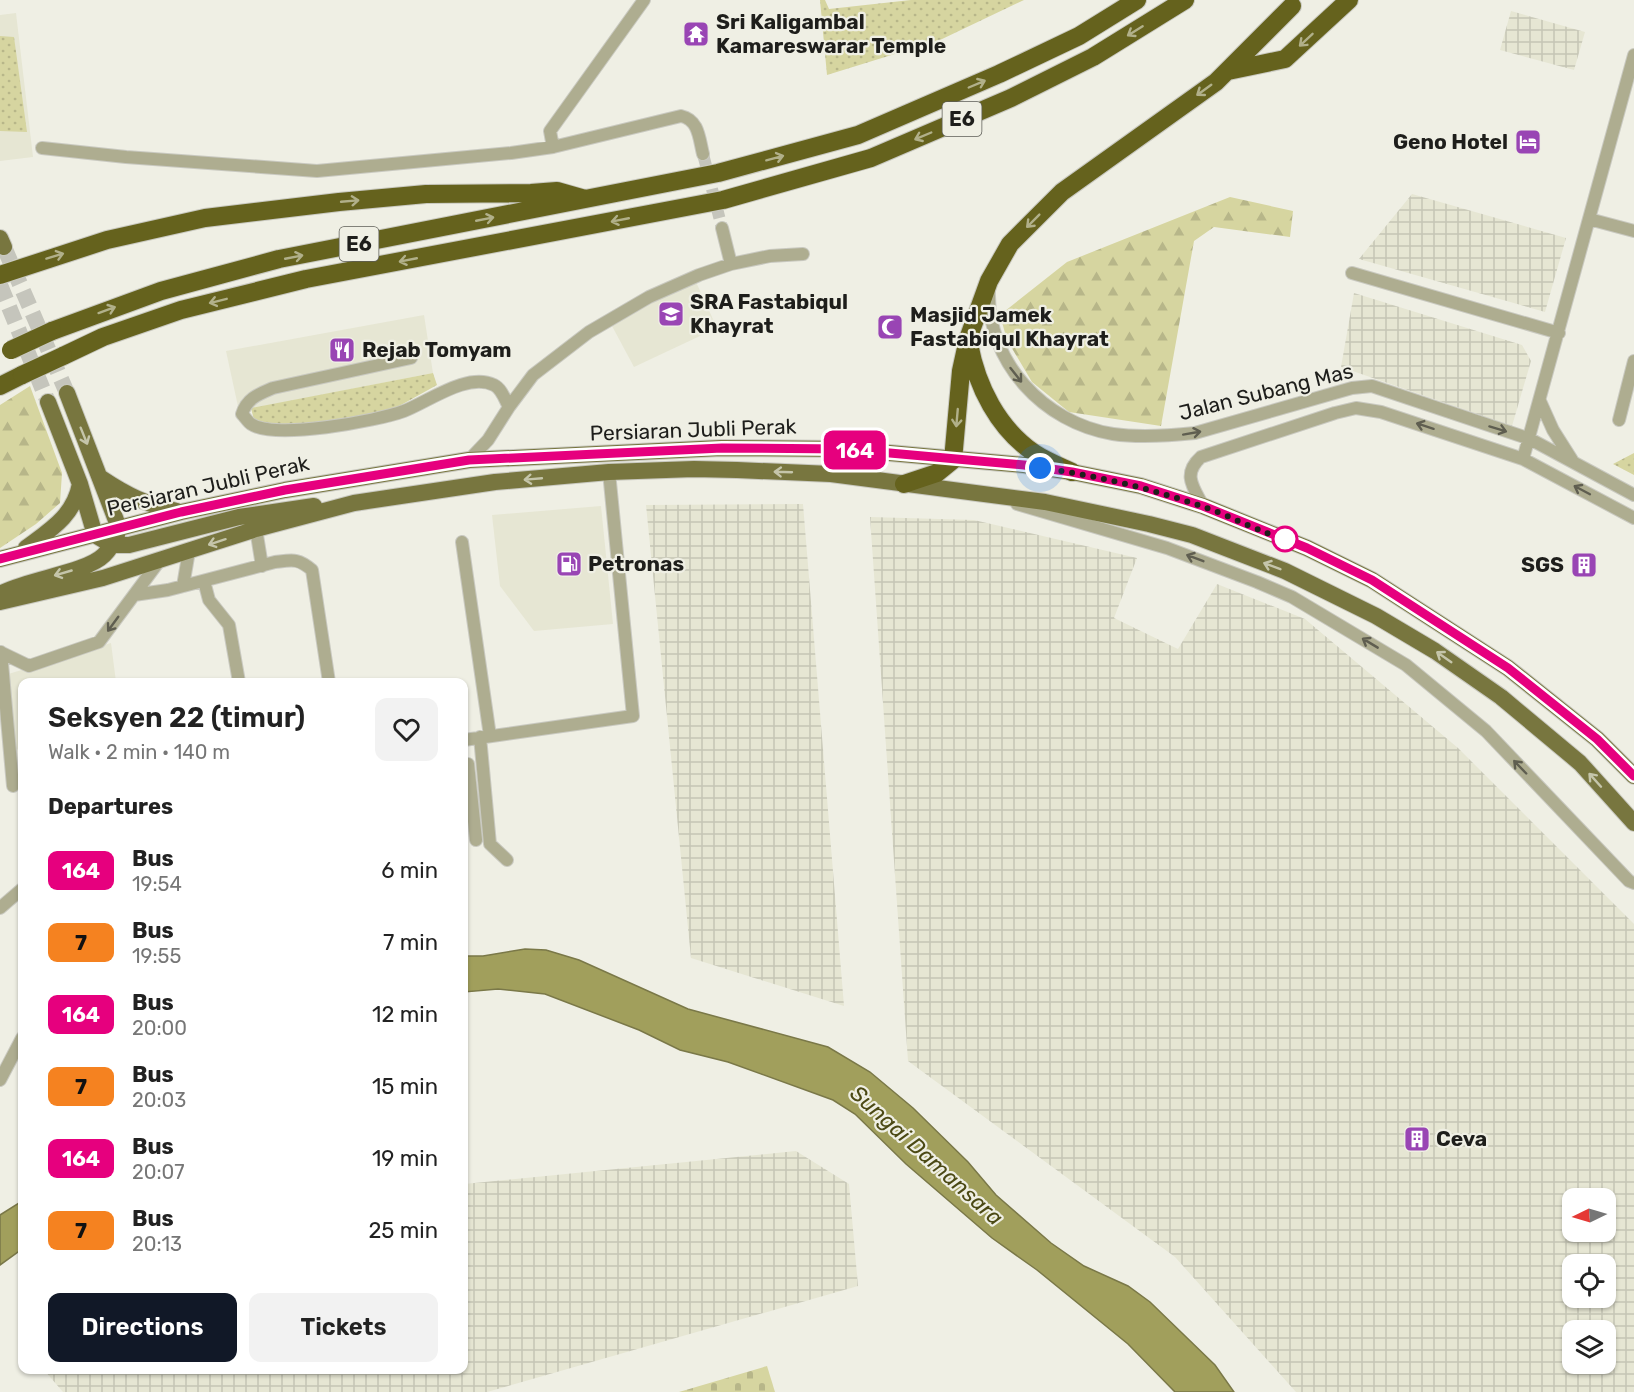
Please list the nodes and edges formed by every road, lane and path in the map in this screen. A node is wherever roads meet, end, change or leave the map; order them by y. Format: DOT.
graph roads {
  1 [pos="644,0"];
  2 [pos="1137,0"];
  3 [pos="1185,0"];
  4 [pos="1348,0"];
  5 [pos="1292,6"];
  6 [pos="1634,55"];
  7 [pos="1228,71"];
  8 [pos="1630,88"];
  9 [pos="553,147"];
  10 [pos="42,148"];
  11 [pos="703,154"];
  12 [pos="587,200"];
  13 [pos="1590,219"];
  14 [pos="722,228"];
  15 [pos="1634,231"];
  16 [pos="803,254"];
  17 [pos="731,264"];
  18 [pos="1352,273"];
  19 [pos="0,275"];
  20 [pos="989,281"];
  21 [pos="1559,333"];
  22 [pos="968,339"];
  23 [pos="6,352"];
  24 [pos="411,358"];
  25 [pos="1634,361"];
  26 [pos="0,386"];
  27 [pos="67,393"];
  28 [pos="1540,401"];
  29 [pos="48,402"];
  30 [pos="509,407"];
  31 [pos="1467,419"];
  32 [pos="1619,420"];
  33 [pos="1530,439"];
  34 [pos="1480,445"];
  35 [pos="1523,459"];
  36 [pos="469,460"];
  37 [pos="953,460"];
  38 [pos="1574,462"];
  39 [pos="609,472"];
  40 [pos="1072,472"];
  41 [pos="101,478"];
  42 [pos="80,484"];
  43 [pos="904,484"];
  44 [pos="981,494"];
  45 [pos="1634,495"];
  46 [pos="354,503"];
  47 [pos="1203,506"];
  48 [pos="181,512"];
  49 [pos="1634,518"];
  50 [pos="119,528"];
  51 [pos="256,529"];
  52 [pos="95,535"];
  53 [pos="462,542"];
  54 [pos="112,545"];
  55 [pos="189,551"];
  56 [pos="18,553"];
  57 [pos="0,559"];
  58 [pos="160,560"];
  59 [pos="262,566"];
  60 [pos="204,581"];
  61 [pos="183,586"];
  62 [pos="0,594"];
  63 [pos="134,595"];
  64 [pos="0,602"];
  65 [pos="0,652"];
  66 [pos="238,678"];
  67 [pos="328,678"];
  68 [pos="485,737"];
  69 [pos="468,739"];
  70 [pos="468,764"];
  71 [pos="1634,776"];
  72 [pos="484,784"];
  73 [pos="470,785"];
  74 [pos="13,786"];
  75 [pos="1634,823"];
  76 [pos="476,840"];
  77 [pos="507,860"];
  78 [pos="1634,883"];
  79 [pos="18,892"];
  80 [pos="0,908"];
  81 [pos="18,1046"];
  82 [pos="0,1080"];
  1 -- 9 [label="street"];
  12 -- 2 [label="highway, E6, one-way"];
  3 -- 26 [label="highway, E6, one-way, bridge"];
  4 -- 7 [label="highway, one-way"];
  5 -- 7 [label="highway"];
  6 -- 8 [label="street"];
  7 -- 20 [label="highway, one-way"];
  8 -- 13 [label="street"];
  9 -- 10 [label="street"];
  9 -- 11 [label="street"];
  19 -- 12 [label="highway, one-way"];
  23 -- 12 [label="highway, E6, one-way, bridge"];
  13 -- 15 [label="street"];
  13 -- 21 [label="street"];
  14 -- 17 [label="street"];
  16 -- 17 [label="street"];
  17 -- 30 [label="street"];
  18 -- 21 [label="street"];
  20 -- 22 [label="highway"];
  20 -- 31 [label="street, Jalan Subang Mas, one-way"];
  21 -- 28 [label="street"];
  22 -- 37 [label="highway, one-way"];
  22 -- 40 [label="highway"];
  24 -- 30 [label="street"];
  25 -- 32 [label="street"];
  27 -- 41 [label="main road, one-way"];
  28 -- 33 [label="street"];
  28 -- 38 [label="street"];
  29 -- 42 [label="main road"];
  30 -- 36 [label="street"];
  31 -- 33 [label="street, Jalan Subang Mas, one-way"];
  31 -- 34 [label="street"];
  33 -- 35 [label="street"];
  33 -- 38 [label="street, Jalan Subang Mas"];
  34 -- 35 [label="street, Jalan Subang Mas"];
  34 -- 47 [label="street, Jalan Subang Mas, one-way"];
  49 -- 35 [label="street, Jalan Subang Mas, one-way"];
  36 -- 37 [label="main road, Persiaran Jubli Perak"];
  36 -- 48 [label="main road, Persiaran Jubli Perak"];
  37 -- 40 [label="main road, Persiaran Jubli Perak"];
  37 -- 43 [label="highway"];
  38 -- 45 [label="street, Jalan Subang Mas"];
  43 -- 39 [label="main road, Persiaran Jubli Perak, one-way"];
  39 -- 46 [label="main road, Persiaran Jubli Perak, one-way"];
  39 -- 68 [label="street"];
  40 -- 47 [label="main road, Persiaran Jubli Perak"];
  41 -- 48 [label="main road"];
  41 -- 50 [label="main road"];
  42 -- 52 [label="main road"];
  42 -- 56 [label="main road"];
  43 -- 44 [label="main road, Persiaran Jubli Perak"];
  75 -- 44 [label="main road, Persiaran Jubli Perak, one-way"];
  78 -- 44 [label="street, one-way"];
  46 -- 51 [label="main road, Persiaran Jubli Perak"];
  46 -- 54 [label="main road"];
  47 -- 71 [label="main road, Persiaran Jubli Perak"];
  48 -- 50 [label="main road, Persiaran Jubli Perak"];
  50 -- 52 [label="main road, Persiaran Jubli Perak"];
  50 -- 54 [label="main road"];
  51 -- 55 [label="main road, Persiaran Jubli Perak, one-way"];
  51 -- 59 [label="street"];
  52 -- 54 [label="main road"];
  52 -- 56 [label="main road, Persiaran Jubli Perak"];
  53 -- 68 [label="street"];
  54 -- 62 [label="main road, one-way"];
  55 -- 58 [label="main road, Persiaran Jubli Perak"];
  55 -- 61 [label="street"];
  56 -- 57 [label="main road, Persiaran Jubli Perak"];
  58 -- 63 [label="street"];
  58 -- 64 [label="main road, Persiaran Jubli Perak"];
  59 -- 60 [label="street"];
  59 -- 67 [label="street"];
  60 -- 61 [label="street"];
  60 -- 66 [label="street"];
  61 -- 63 [label="street"];
  63 -- 65 [label="street, one-way"];
  65 -- 74 [label="street"];
  68 -- 69 [label="street"];
  68 -- 72 [label="street"];
  70 -- 73 [label="street"];
  72 -- 73 [label="street"];
  72 -- 77 [label="street"];
  73 -- 76 [label="street"];
  79 -- 80 [label="street"];
  81 -- 82 [label="street"];
}
